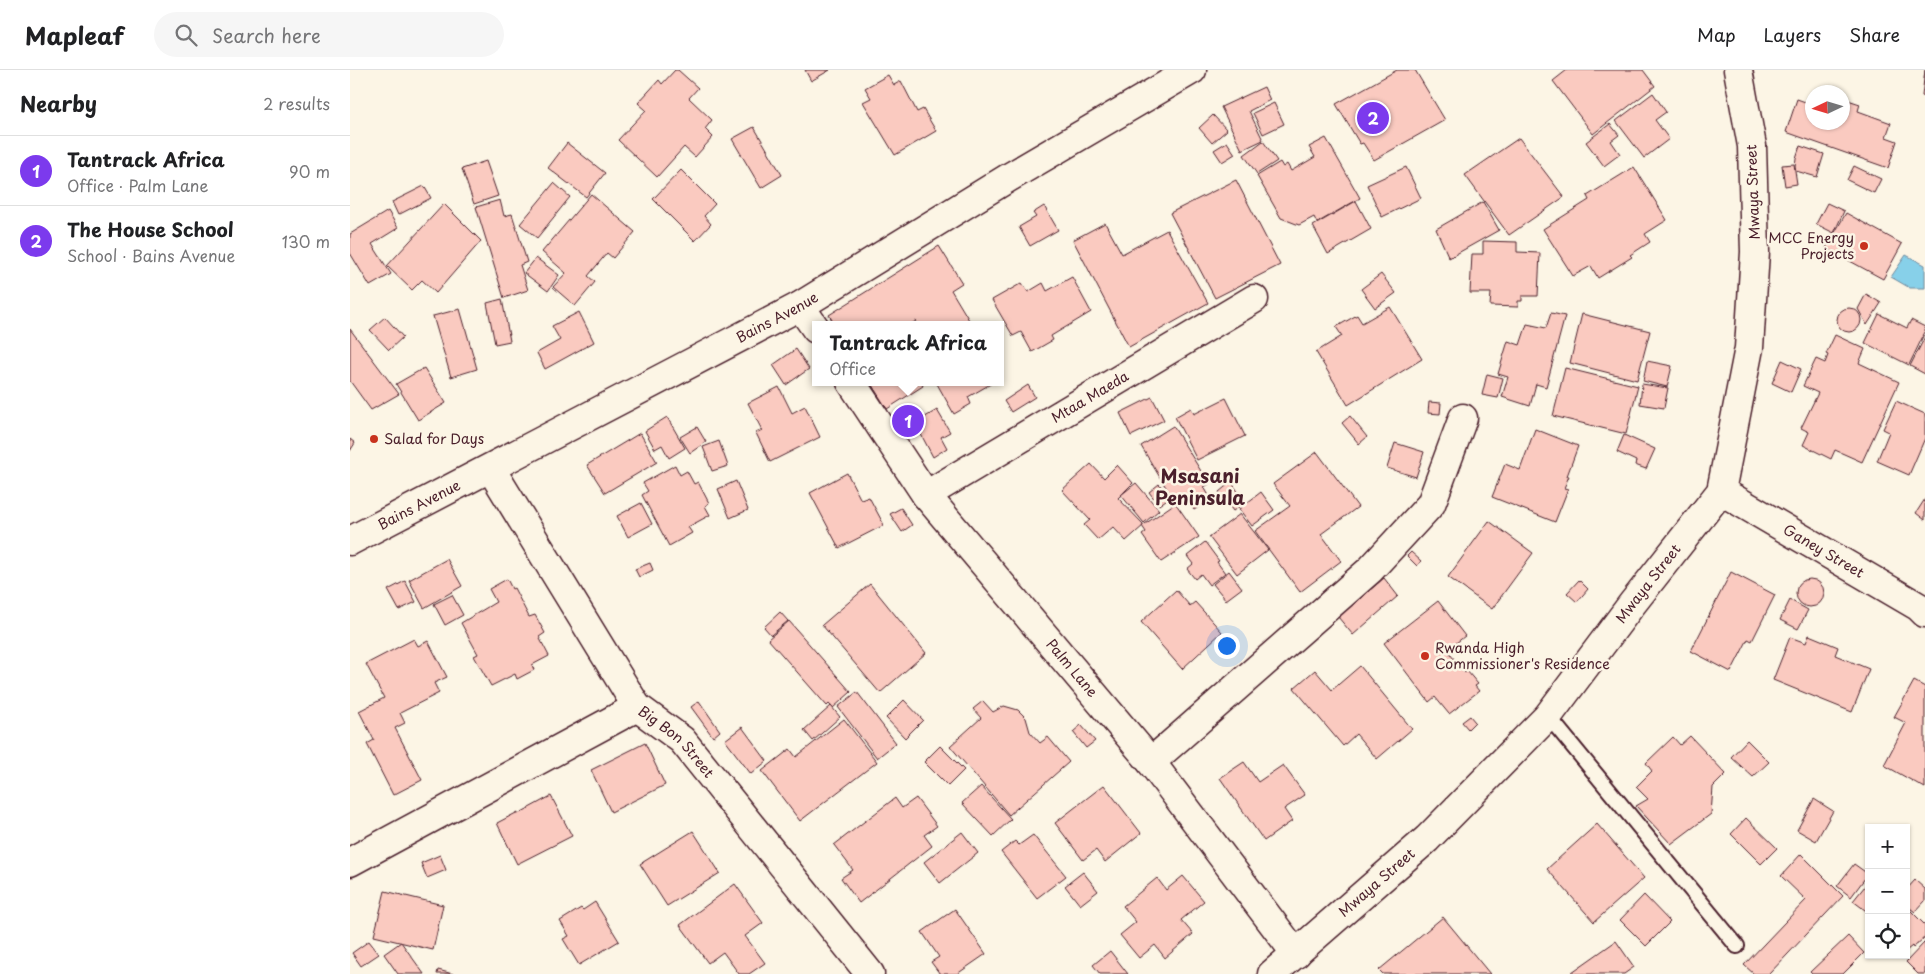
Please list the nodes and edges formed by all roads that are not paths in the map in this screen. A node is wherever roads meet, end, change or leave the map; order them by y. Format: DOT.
graph roads {
  1 [pos="1192,70"];
  2 [pos="1738,70"];
  3 [pos="1254,299"];
  4 [pos="800,306"];
  5 [pos="812,323"];
  6 [pos="854,386"];
  7 [pos="1463,418"];
  8 [pos="491,469"];
  9 [pos="1722,491"];
  10 [pos="926,495"];
  11 [pos="350,541"];
  12 [pos="1923,608"];
  13 [pos="637,707"];
  14 [pos="1548,716"];
  15 [pos="1151,762"];
  16 [pos="350,862"];
  17 [pos="1737,946"];
  18 [pos="1296,954"];
  19 [pos="870,974"];
  20 [pos="1272,974"];
  1 -- 4 [label="street, Bains Avenue"];
  2 -- 9 [label="street, Mwaya Street"];
  3 -- 10 [label="street, Mtaa Maeda"];
  4 -- 5 [label="street"];
  4 -- 8 [label="street, Bains Avenue"];
  6 -- 10 [label="street, Palm Lane"];
  7 -- 15 [label="street"];
  8 -- 11 [label="street, Bains Avenue"];
  8 -- 13 [label="street, Big Bon Street"];
  9 -- 12 [label="street, Ganey Street"];
  9 -- 14 [label="street, Mwaya Street"];
  10 -- 15 [label="street, Palm Lane"];
  13 -- 16 [label="street"];
  13 -- 19 [label="street, Big Bon Street"];
  14 -- 17 [label="lane"];
  14 -- 18 [label="street, Mwaya Street"];
  15 -- 18 [label="street, Palm Lane"];
  18 -- 20 [label="street, Mwaya Street"];
}
